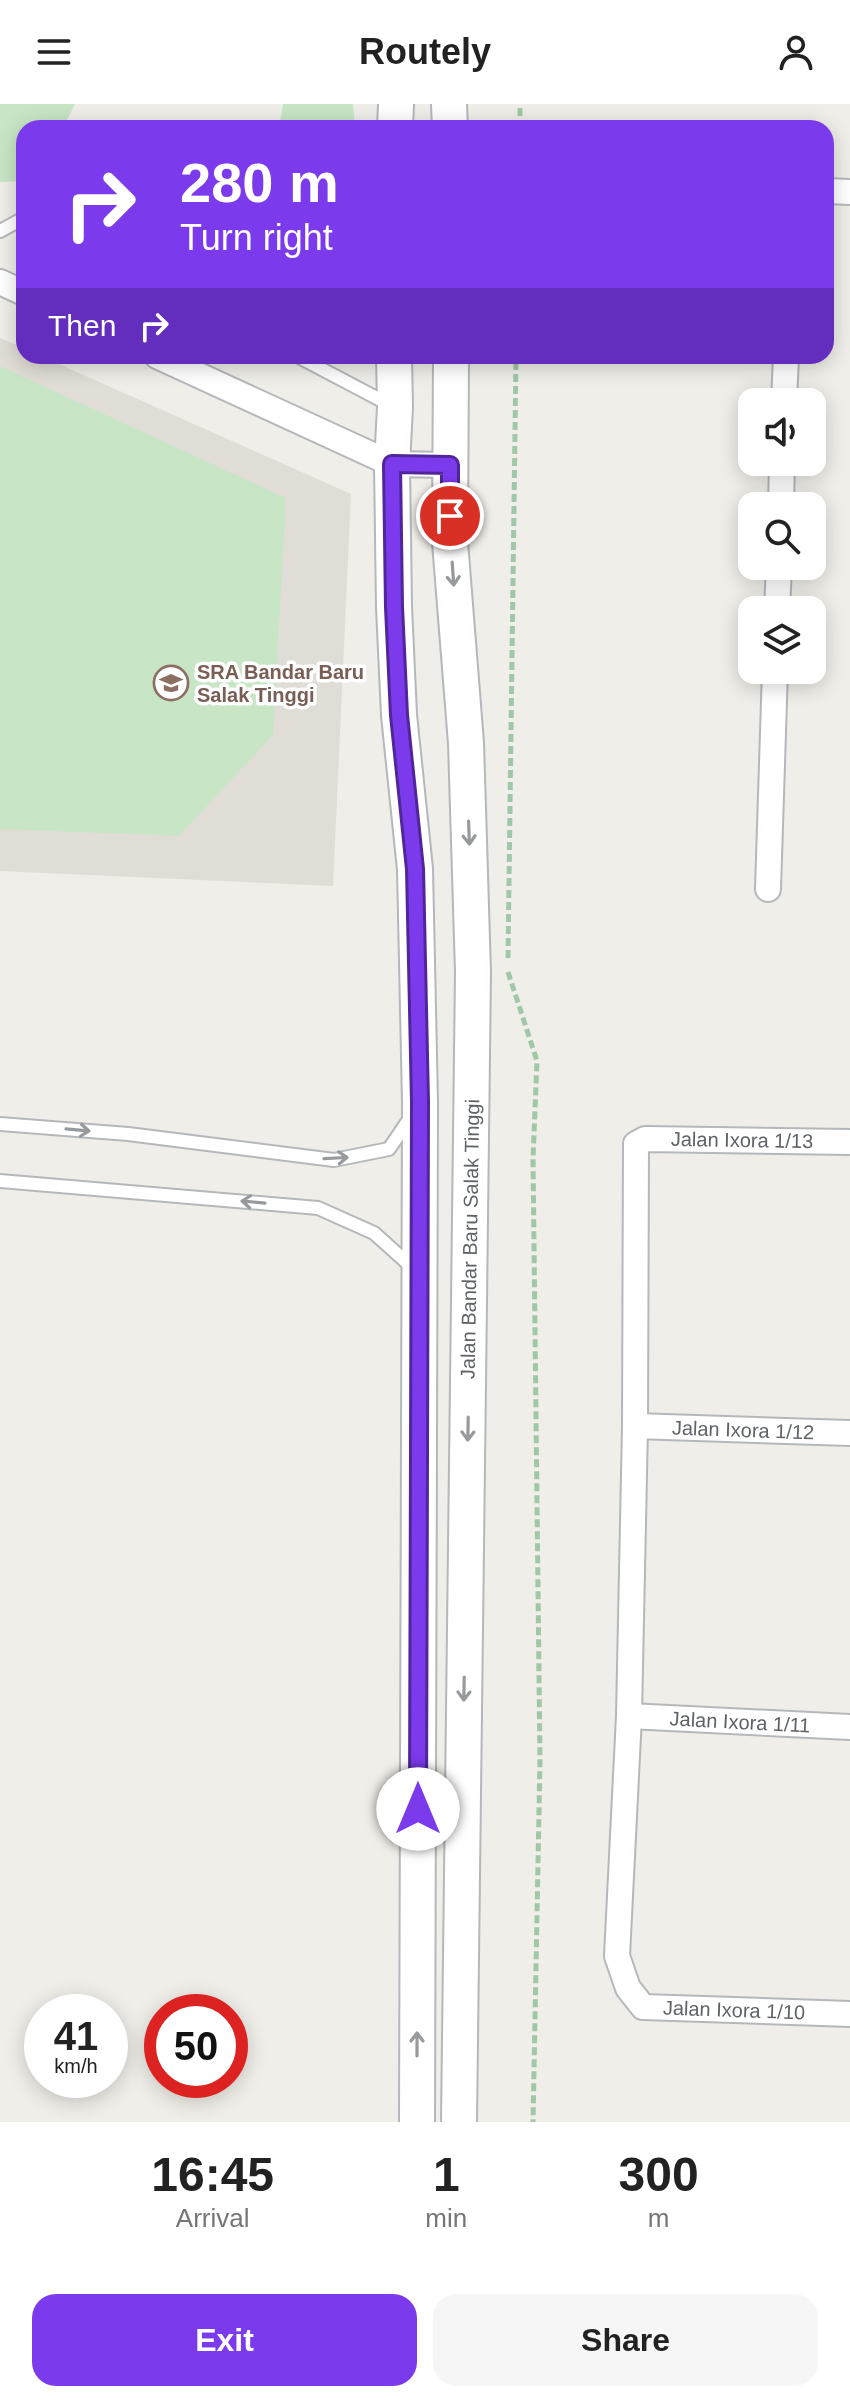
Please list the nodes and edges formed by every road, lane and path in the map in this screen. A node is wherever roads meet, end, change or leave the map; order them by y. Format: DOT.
graph roads {
  1 [pos="174,364"];
  2 [pos="312,364"];
  3 [pos="394,364"];
  4 [pos="451,364"];
  5 [pos="516,364"];
  6 [pos="786,364"];
  7 [pos="785,388"];
  8 [pos="395,407"];
  9 [pos="392,464"];
  10 [pos="450,465"];
  11 [pos="775,684"];
  12 [pos="768,889"];
  13 [pos="420,1102"];
  14 [pos="0,1124"];
  15 [pos="850,1142"];
  16 [pos="0,1181"];
  17 [pos="421,1276"];
  18 [pos="635,1426"];
  19 [pos="850,1433"];
  20 [pos="629,1716"];
  21 [pos="850,1727"];
  22 [pos="850,2014"];
  23 [pos="417,2122"];
  24 [pos="459,2122"];
  25 [pos="533,2122"];
  1 -- 9 [label="street"];
  2 -- 8 [label="lane"];
  3 -- 8 [label="main road"];
  4 -- 10 [label="main road, Jalan Bandar Baru Salak Tinggi"];
  5 -- 25 [label="path"];
  6 -- 7 [label="street"];
  8 -- 9 [label="main road"];
  9 -- 10 [label="street"];
  9 -- 13 [label="main road"];
  10 -- 24 [label="main road, Jalan Bandar Baru Salak Tinggi, one-way"];
  11 -- 12 [label="street"];
  14 -- 13 [label="lane, one-way"];
  13 -- 17 [label="main road"];
  15 -- 18 [label="street, Jalan Ixora 1/13"];
  17 -- 16 [label="lane, one-way"];
  23 -- 17 [label="main road, one-way"];
  18 -- 19 [label="street, Jalan Ixora 1/12"];
  18 -- 20 [label="street"];
  20 -- 21 [label="street, Jalan Ixora 1/11"];
  20 -- 22 [label="street, Jalan Ixora 1/10"];
}
